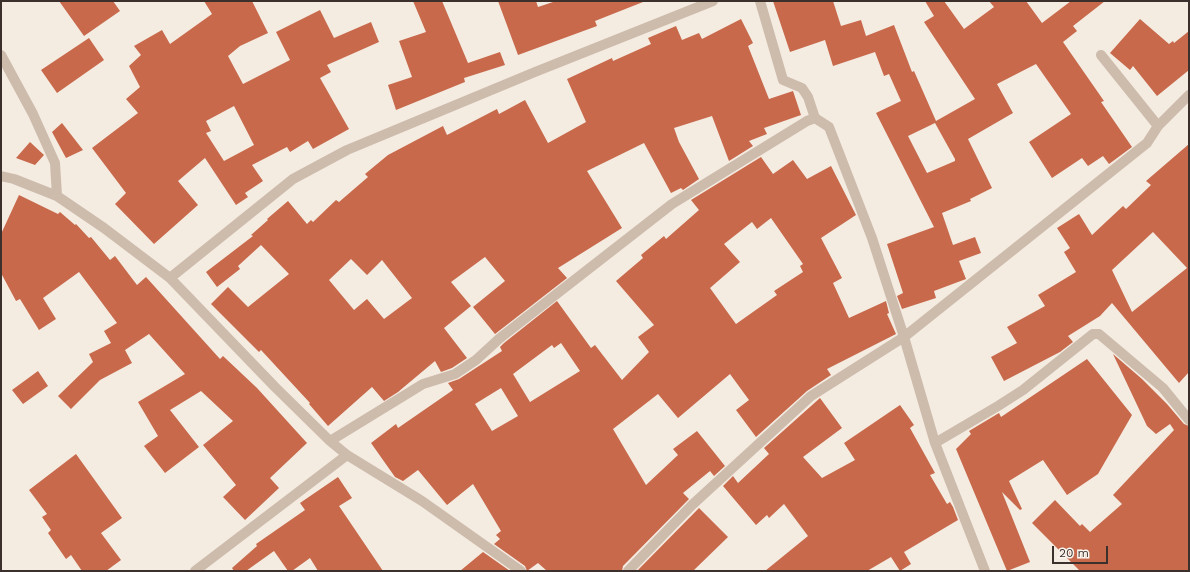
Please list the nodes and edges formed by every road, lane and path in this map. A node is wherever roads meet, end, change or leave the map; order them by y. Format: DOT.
graph roads {
  1 [pos="713,1"];
  2 [pos="760,1"];
  3 [pos="1101,55"];
  4 [pos="1,56"];
  5 [pos="1189,95"];
  6 [pos="815,118"];
  7 [pos="1158,126"];
  8 [pos="1,176"];
  9 [pos="57,196"];
  10 [pos="170,278"];
  11 [pos="904,337"];
  12 [pos="1189,420"];
  13 [pos="330,441"];
  14 [pos="935,443"];
  15 [pos="347,455"];
  16 [pos="195,571"];
  17 [pos="521,571"];
  18 [pos="628,571"];
  19 [pos="986,571"];
  1 -- 10 [label="street"];
  2 -- 6 [label="street"];
  3 -- 7 [label="street"];
  4 -- 9 [label="street"];
  5 -- 7 [label="street"];
  6 -- 11 [label="street"];
  6 -- 13 [label="street"];
  7 -- 11 [label="street"];
  8 -- 9 [label="street"];
  9 -- 10 [label="street"];
  10 -- 13 [label="street"];
  11 -- 14 [label="street"];
  11 -- 18 [label="street"];
  12 -- 14 [label="street"];
  13 -- 15 [label="street"];
  14 -- 19 [label="street"];
  15 -- 16 [label="street"];
  15 -- 17 [label="street"];
}
